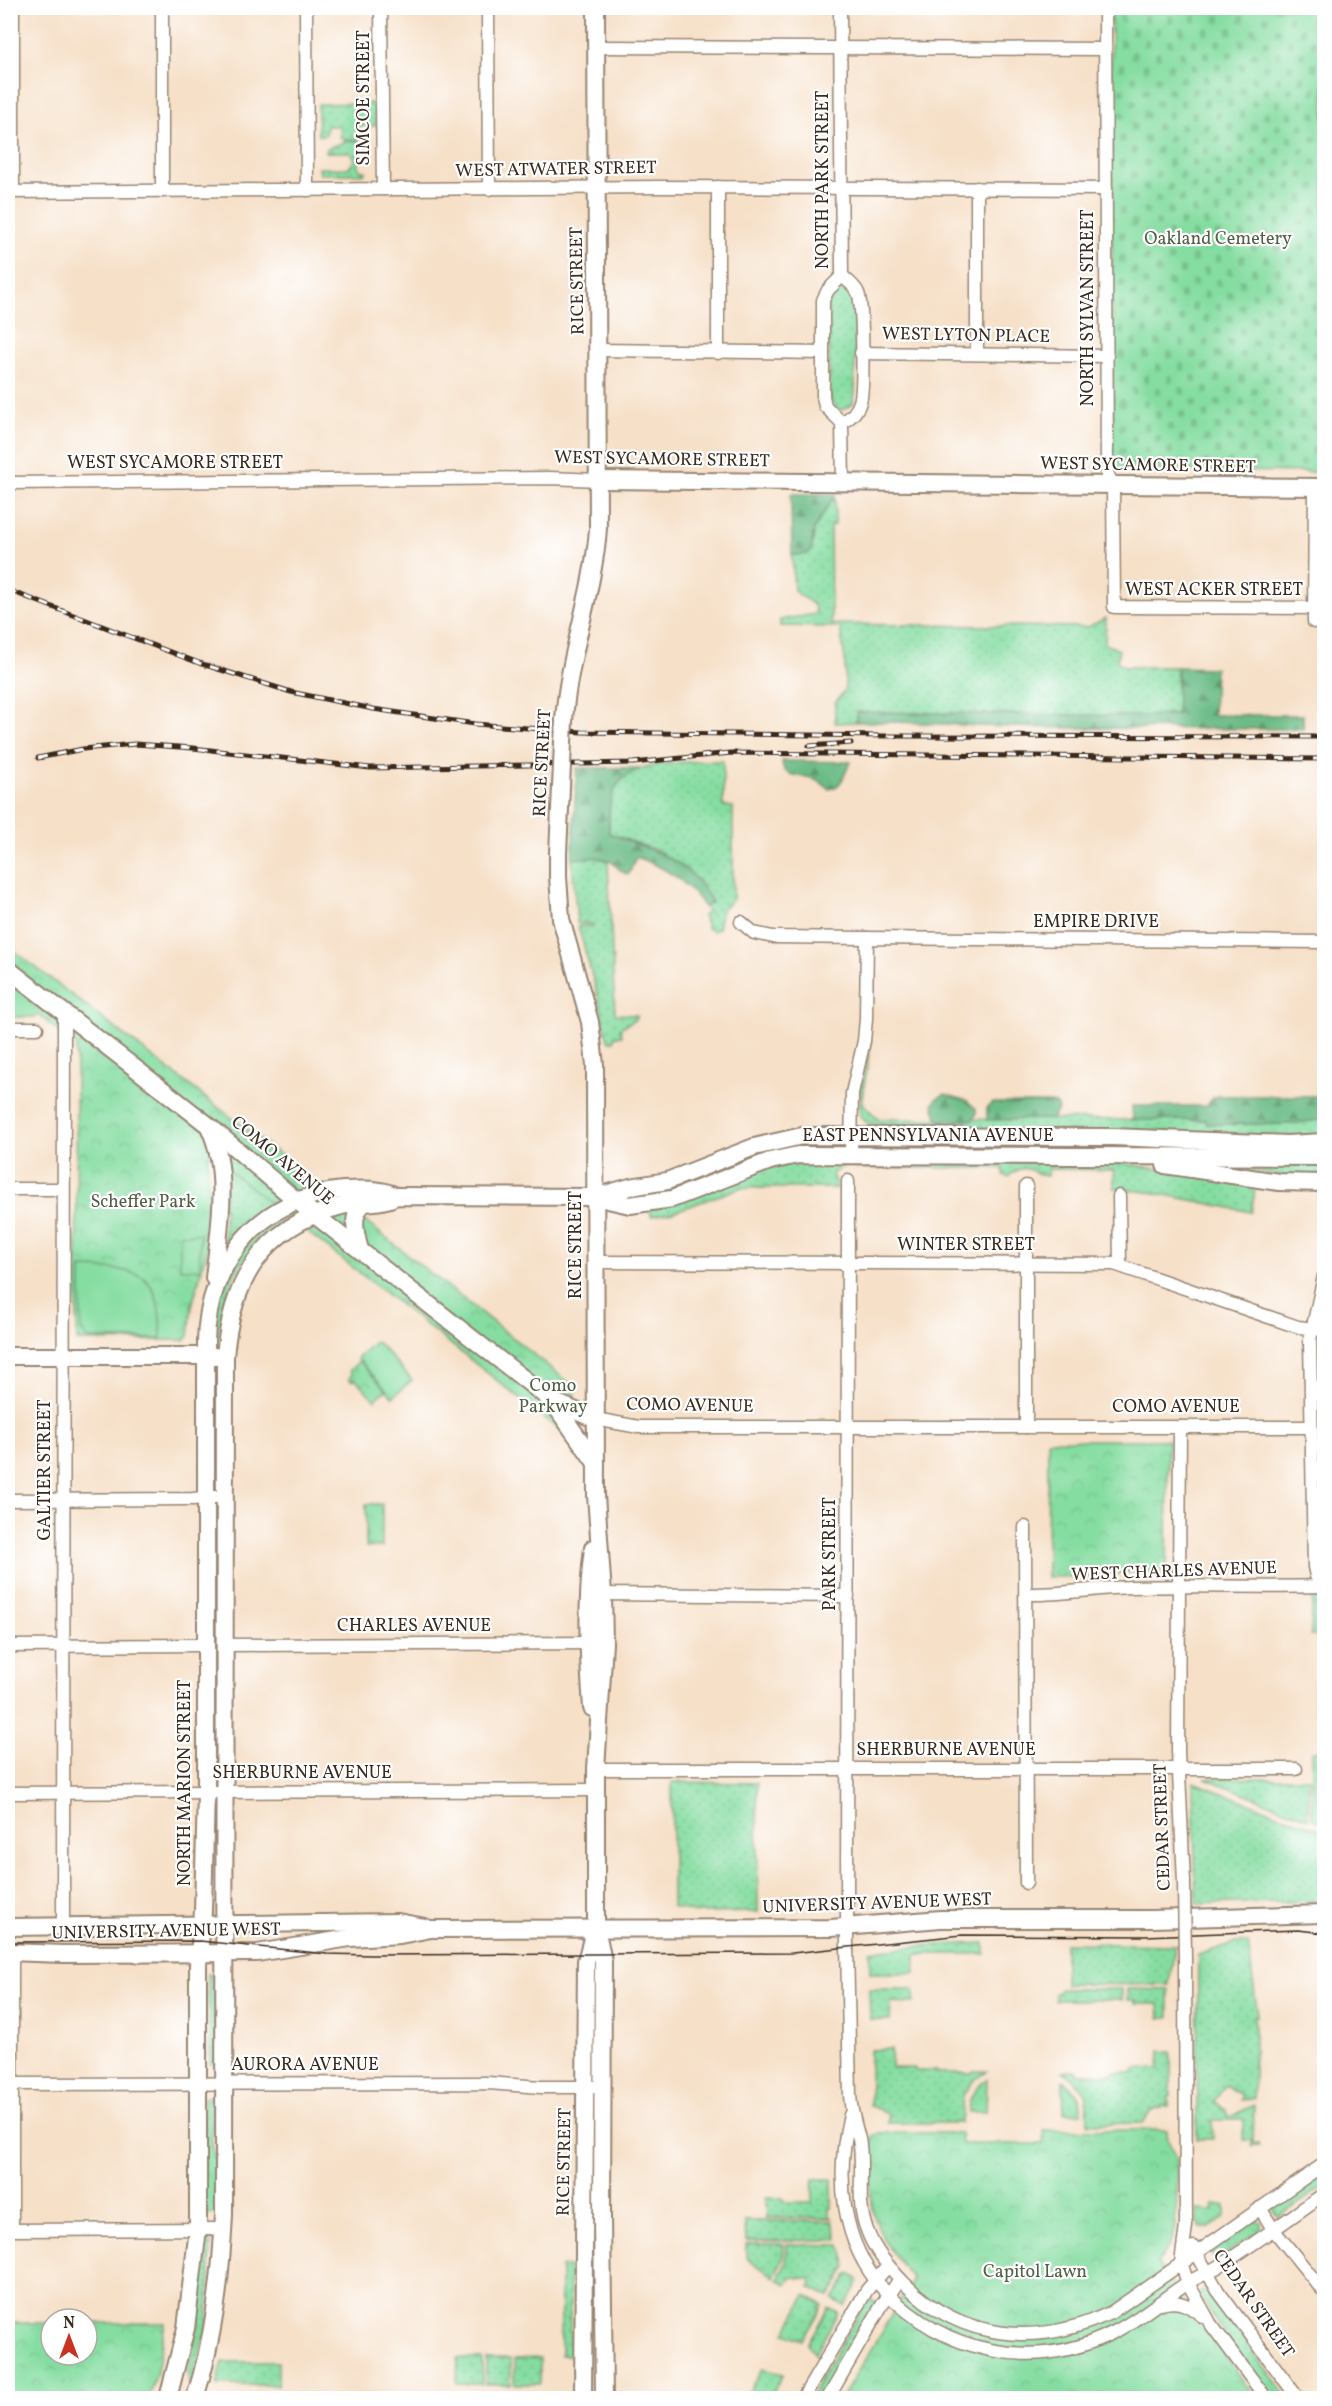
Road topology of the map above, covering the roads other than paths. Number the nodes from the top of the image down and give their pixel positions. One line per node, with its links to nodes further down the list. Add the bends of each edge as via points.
1 (14, 8): 9 (street)
2 (162, 8): 22 (street)
3 (306, 8): 20 (street)
4 (381, 8): 17 (street, SIMCOE STREET)
5 (488, 8): 18 (street)
6 (596, 8): 10 (main road, RICE STREET)
7 (840, 8): 11 (street, NORTH PARK STREET)
8 (1105, 8): 12 (street, NORTH SYLVAN STREET)
9 (10, 46): 21 (street)
10 (596, 47): 11 (street); 15 (main road, RICE STREET)
11 (840, 48): 12 (street); 14 (street, NORTH PARK STREET)
12 (1105, 49): 19 (street, NORTH SYLVAN STREET)
13 (718, 187): 14 (street, WEST ATWATER STREET); 15 (street, WEST ATWATER STREET); 25 (street)
14 (842, 187): 16 (street, WEST ATWATER STREET); 23 (street, NORTH PARK STREET)
15 (597, 188): 18 (street, WEST ATWATER STREET); 24 (main road, RICE STREET)
16 (977, 188): 19 (street, WEST ATWATER STREET); 28 (street)
17 (383, 189): 18 (street, WEST ATWATER STREET); 20 (street, WEST ATWATER STREET)
18 (489, 189)
19 (1106, 189): 29 (street, NORTH SYLVAN STREET)
20 (307, 190): 22 (street, WEST ATWATER STREET)
21 (10, 191): 22 (street, WEST ATWATER STREET)
22 (162, 191)
23 (842, 276): 26 (street, NORTH PARK STREET, via 823,300); 27 (street, via 858,291 861,300)
24 (598, 351): 25 (street); 31 (main road, RICE STREET)
25 (718, 353): 26 (street)
26 (823, 353): 30 (street, NORTH PARK STREET, via 825,406)
27 (861, 353): 28 (street, WEST LYTON PLACE); 30 (street, via 861,399 854,414)
28 (978, 354): 29 (street, WEST LYTON PLACE)
29 (1107, 356): 34 (street, NORTH SYLVAN STREET, via 1107,473)
30 (842, 423): 32 (street)
31 (599, 480): 32 (main road, WEST SYCAMORE STREET); 33 (street, WEST SYCAMORE STREET); 59 (main road, RICE STREET, bridge, via 596,554 569,673 558,853 561,919 593,1038)
32 (843, 482): 34 (main road, WEST SYCAMORE STREET)
33 (8, 483)
34 (1113, 485): 35 (main road, WEST SYCAMORE STREET); 36 (street, NORTH SYLVAN STREET)
35 (1320, 487): 37 (street)
36 (1114, 608): 37 (street, WEST ACKER STREET)
37 (1319, 608): 38 (street)
38 (1314, 622)
39 (741, 922): 40 (street, EMPIRE DRIVE, via 754,933 773,937)
40 (867, 938): 41 (street, EMPIRE DRIVE); 47 (street, via 866,1019 852,1093)
41 (1324, 942)
42 (8, 969): 43 (main road, COMO AVENUE)
43 (64, 1013): 46 (main road, COMO AVENUE); 56 (street, GALTIER STREET)
44 (8, 1028): 45 (street)
45 (37, 1028)
46 (208, 1125): 60 (main road, COMO AVENUE); 69 (main road, via 216,1142 220,1168 220,1234)
47 (851, 1136): 48 (main road, EAST PENNSYLVANIA AVENUE); 49 (street); 59 (main road, EAST PENNSYLVANIA AVENUE, via 802,1136 772,1141 673,1180)
48 (1324, 1142)
49 (851, 1154): 50 (main road, EAST PENNSYLVANIA AVENUE); 59 (main road, EAST PENNSYLVANIA AVENUE, via 798,1155 770,1161 685,1195 655,1202 630,1205)
50 (1108, 1156): 51 (main road, EAST PENNSYLVANIA AVENUE); 53 (main road, via 1279,1182)
51 (1324, 1157)
52 (848, 1181): 65 (street, PARK STREET)
53 (1324, 1183)
54 (1026, 1186): 66 (street)
55 (8, 1189): 56 (street)
56 (63, 1189): 73 (street, GALTIER STREET)
57 (397, 1196): 59 (main road); 60 (main road, NORTH MARION STREET, via 384,1190 347,1190); 61 (main road, via 385,1202)
58 (1119, 1196): 67 (street)
59 (596, 1197): 64 (main road, RICE STREET)
60 (297, 1201): 62 (main road, COMO AVENUE); 69 (main road, NORTH MARION STREET, via 244,1238 226,1262)
61 (366, 1202): 62 (main road); 63 (main road, via 355,1217)
62 (315, 1215): 63 (main road, COMO AVENUE); 75 (main road, via 279,1236 250,1268 231,1310)
63 (360, 1250): 76 (main road, COMO AVENUE)
64 (596, 1262): 65 (street, WINTER STREET); 77 (main road, RICE STREET)
65 (848, 1263): 66 (street, WINTER STREET); 78 (street, PARK STREET)
66 (1026, 1264): 67 (street, WINTER STREET); 79 (street)
67 (1120, 1265): 70 (street, WINTER STREET, via 1298,1328)
68 (1324, 1276): 70 (street)
69 (212, 1295): 74 (main road, NORTH MARION STREET)
70 (1311, 1329): 71 (street, WINTER STREET); 81 (street)
71 (1324, 1330)
72 (8, 1356): 73 (main road)
73 (64, 1356): 74 (main road); 87 (street, GALTIER STREET)
74 (206, 1356): 75 (main road); 85 (main road, NORTH MARION STREET)
75 (225, 1357): 84 (main road)
76 (552, 1401): 77 (main road, COMO AVENUE); 82 (main road)
77 (595, 1419): 78 (street, COMO AVENUE, via 639,1426); 82 (main road, RICE STREET)
78 (848, 1426): 79 (street, COMO AVENUE); 93 (street, PARK STREET)
79 (1026, 1426): 80 (street, COMO AVENUE)
80 (1180, 1427): 81 (street, COMO AVENUE); 90 (street, CEDAR STREET)
81 (1311, 1427): 83 (street)
82 (596, 1463): 91 (main road, RICE STREET)
83 (1319, 1489): 89 (street, via 1314,1567)
84 (225, 1496): 85 (street); 96 (main road)
85 (206, 1498): 87 (street); 95 (main road, NORTH MARION STREET)
86 (8, 1500): 87 (street)
87 (63, 1500): 98 (street, GALTIER STREET)
88 (1025, 1527): 92 (street)
89 (1324, 1585): 90 (street, WEST CHARLES AVENUE)
90 (1178, 1586): 92 (street, WEST CHARLES AVENUE); 101 (street, CEDAR STREET)
91 (596, 1594): 93 (street); 94 (main road, RICE STREET)
92 (1026, 1594): 100 (street)
93 (848, 1596): 99 (street, PARK STREET)
94 (596, 1643): 96 (street, CHARLES AVENUE); 102 (main road, RICE STREET)
95 (205, 1645): 98 (street); 105 (main road, NORTH MARION STREET)
96 (225, 1645): 106 (main road)
97 (8, 1646): 98 (street)
98 (64, 1646): 108 (street, GALTIER STREET)
99 (848, 1767): 100 (street, SHERBURNE AVENUE); 102 (street, SHERBURNE AVENUE); 116 (street, PARK STREET)
100 (1025, 1768): 101 (street, SHERBURNE AVENUE); 109 (street)
101 (1179, 1768): 103 (street, SHERBURNE AVENUE); 129 (street, CEDAR STREET, bridge, via 1184,1882)
102 (596, 1769): 104 (main road, RICE STREET)
103 (1296, 1769)
104 (596, 1790): 106 (street, SHERBURNE AVENUE); 115 (main road, RICE STREET)
105 (206, 1792): 106 (street, SHERBURNE AVENUE); 108 (street, SHERBURNE AVENUE); 111 (main road, NORTH MARION STREET)
106 (225, 1792): 112 (main road)
107 (8, 1793): 108 (street, SHERBURNE AVENUE)
108 (64, 1793): 114 (street, GALTIER STREET)
109 (1026, 1882)
110 (1324, 1914): 116 (main road, UNIVERSITY AVENUE WEST, via 941,1919)
111 (202, 1923): 112 (main road, UNIVERSITY AVENUE WEST); 114 (main road, UNIVERSITY AVENUE WEST); 119 (main road, NORTH MARION STREET)
112 (225, 1923): 117 (main road, UNIVERSITY AVENUE WEST, via 398,1922); 120 (main road)
113 (8, 1927): 114 (main road, UNIVERSITY AVENUE WEST)
114 (63, 1927)
115 (596, 1927): 116 (main road, UNIVERSITY AVENUE WEST); 117 (main road, UNIVERSITY AVENUE WEST); 124 (main road, RICE STREET, via 603,1961)
116 (847, 1928): 125 (street, PARK STREET)
117 (432, 1929): 120 (main road, UNIVERSITY AVENUE WEST, via 272,1952)
118 (10, 1952): 119 (main road, UNIVERSITY AVENUE WEST); 123 (street)
119 (199, 1954): 120 (main road, UNIVERSITY AVENUE WEST); 121 (main road, NORTH MARION STREET)
120 (223, 1954): 122 (main road)
121 (199, 2083): 122 (street, AURORA AVENUE); 123 (street, AURORA AVENUE); 130 (main road, NORTH MARION STREET)
122 (225, 2083): 124 (street, AURORA AVENUE); 131 (main road)
123 (10, 2084): 133 (street)
124 (594, 2087): 148 (main road, RICE STREET, via 583,2249); 149 (main road, RICE STREET)
125 (851, 2114): 136 (street, via 859,2140 865,2227); 138 (street, via 844,2141 845,2213 859,2256)
126 (1324, 2164): 128 (street)
127 (1324, 2194): 132 (street)
128 (1260, 2208): 132 (street); 134 (street)
129 (1186, 2226): 134 (street, CEDAR STREET); 135 (street, CEDAR STREET)
130 (198, 2229): 131 (street); 133 (street); 145 (main road, NORTH MARION STREET)
131 (223, 2229): 146 (main road, via 212,2335)
132 (1273, 2229): 137 (street); 141 (street)
133 (10, 2230)
134 (1195, 2252): 135 (street); 137 (street, CEDAR STREET)
135 (1181, 2263): 139 (street, via 1127,2303 1095,2320 1035,2334 996,2332 961,2322 924,2301); 140 (street, CEDAR STREET)
136 (888, 2266): 138 (street); 139 (street)
137 (1207, 2273): 140 (street); 153 (street, CEDAR STREET)
138 (875, 2279): 142 (street); 150 (street)
139 (900, 2279): 142 (street)
140 (1188, 2283): 143 (street); 144 (street, CEDAR STREET)
141 (1324, 2292)
142 (890, 2295): 143 (street, via 908,2313 941,2334 979,2348 1025,2354 1056,2352 1097,2340); 151 (street)
143 (1154, 2306): 144 (street, via 1170,2301 1183,2303)
144 (1210, 2324): 152 (street, CEDAR STREET)
145 (185, 2334): 146 (main road, via 184,2380); 147 (main road, NORTH MARION STREET)
146 (195, 2396)
147 (168, 2398)
148 (583, 2398)
149 (604, 2398)
150 (803, 2398)
151 (828, 2398)
152 (1266, 2398)
153 (1298, 2398)

